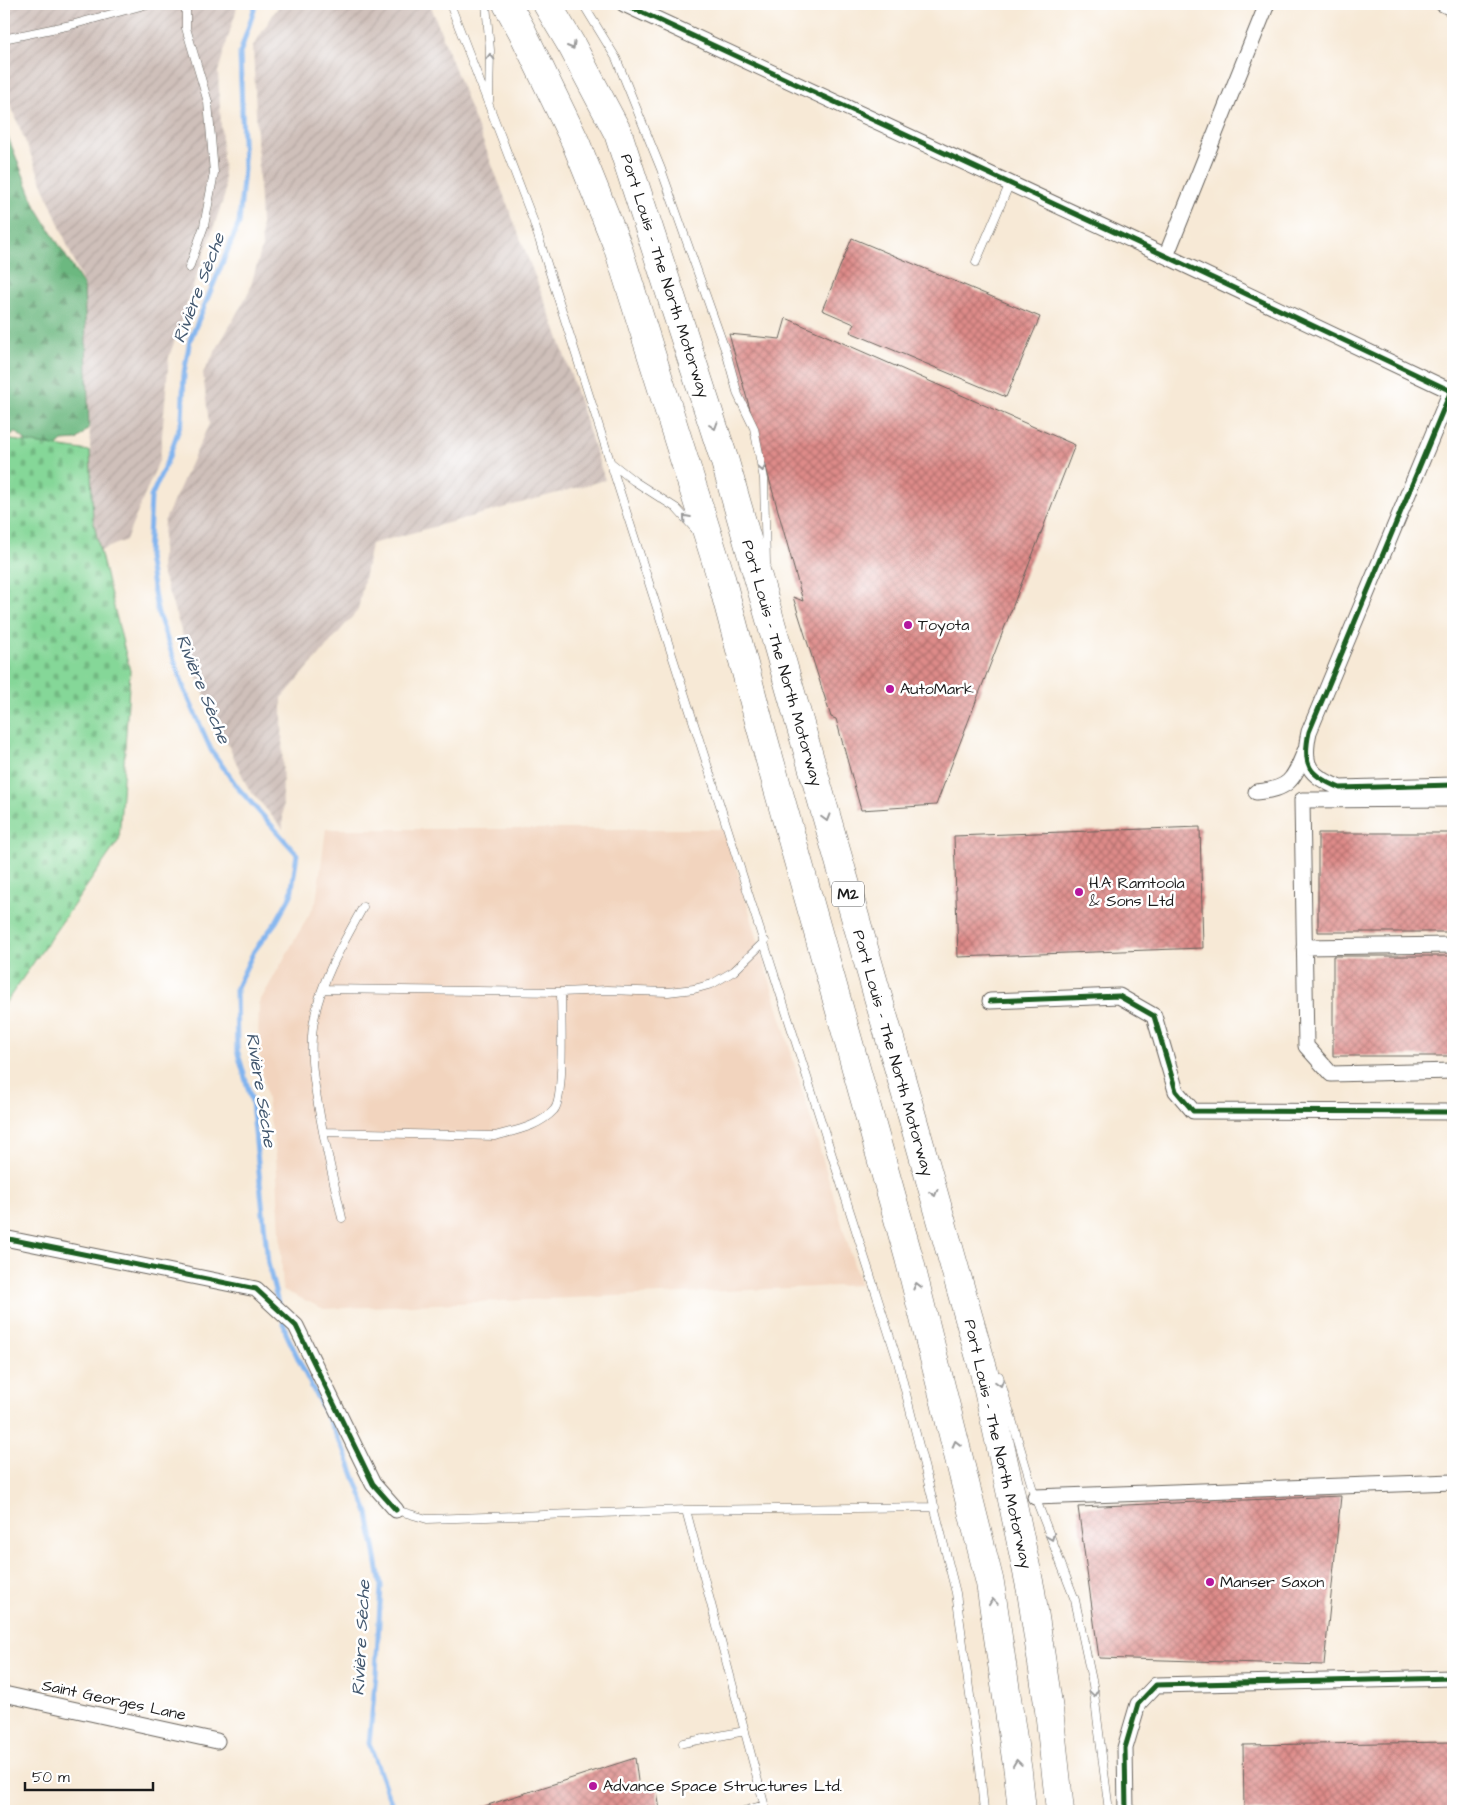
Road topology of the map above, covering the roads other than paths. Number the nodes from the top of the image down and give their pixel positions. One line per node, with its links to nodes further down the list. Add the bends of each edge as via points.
1 (148, 4): 12 (lane)
2 (186, 4): 17 (lane, via 186,28 208,102 214,173 204,226)
3 (450, 4): 13 (lane)
4 (486, 4): 13 (lane, one-way to 4, via 490,50)
5 (506, 4): 21 (highway, M2, via 575,141 616,245)
6 (547, 4): 23 (highway, Port Louis – The North Motorway / M2, one-way to 23, via 618,133 725,462)
7 (583, 4): 20 (lane, one-way to 20, via 616,58 661,169 738,395 754,428 764,479)
8 (624, 4): 14 (street)
9 (1267, 4): 15 (street)
10 (1443, 4): 11 (street)
11 (1453, 9)
12 (8, 38)
13 (489, 106): 19 (lane, via 533,220)
14 (1010, 183): 15 (street); 16 (lane)
15 (1166, 256): 18 (street)
16 (976, 262)
17 (189, 268)
18 (1452, 389): 24 (street, via 1309,732)
19 (610, 462): 21 (lane, one-way to 19, via 698,531 676,508); 29 (lane)
20 (767, 571)
21 (720, 574): 56 (highway, M2, one-way to 21, via 990,1583 909,1258)
22 (767, 580): 23 (lane)
23 (769, 615): 40 (highway, Port Louis – The North Motorway / M2, one-way to 40)
24 (1305, 750): 25 (street, via 1307,764 1315,774 1340,788); 26 (street, via 1288,783 1274,790)
25 (1453, 786)
26 (1256, 792)
27 (1453, 799): 31 (street, via 1302,800)
28 (363, 907): 32 (lane)
29 (765, 941): 33 (lane, via 734,971 712,984 694,989); 45 (lane, via 898,1362)
30 (1453, 945): 31 (street)
31 (1304, 947): 35 (street, via 1306,1046 1331,1074)
32 (322, 989): 33 (lane); 37 (lane, via 311,1040 312,1071)
33 (561, 992): 37 (lane, via 561,1089 556,1108 539,1123 496,1136)
34 (990, 1002): 36 (street, via 1119,996 1154,1016 1176,1091 1193,1111)
35 (1453, 1071)
36 (1453, 1112)
37 (323, 1132): 38 (lane)
38 (342, 1218)
39 (4, 1238): 46 (street, via 256,1289 296,1326 373,1484)
40 (947, 1239): 41 (lane); 57 (highway, Port Louis – The North Motorway / M2, via 984,1372 1031,1591 1050,1710)
41 (973, 1300)
42 (997, 1370): 44 (lane, one-way to 44)
43 (1453, 1482): 44 (street)
44 (1035, 1497): 58 (lane, one-way to 58, via 1075,1600 1093,1685)
45 (935, 1507): 47 (lane); 55 (lane, via 956,1593)
46 (396, 1510): 47 (lane, via 427,1519)
47 (686, 1510): 50 (lane)
48 (1453, 1678): 59 (street, via 1156,1685 1138,1704 1125,1748)
49 (4, 1694): 51 (street, Saint Georges Lane)
50 (745, 1731): 52 (lane); 53 (lane)
51 (217, 1741)
52 (683, 1743)
53 (765, 1808): 54 (lane)
54 (744, 1811)
55 (984, 1811)
56 (1022, 1811)
57 (1060, 1811)
58 (1109, 1811)
59 (1126, 1811)

